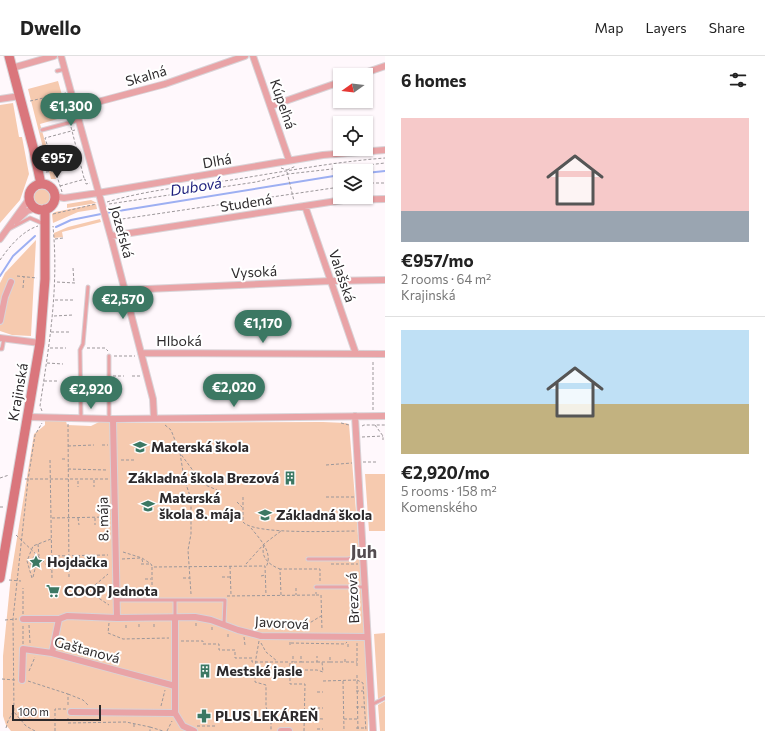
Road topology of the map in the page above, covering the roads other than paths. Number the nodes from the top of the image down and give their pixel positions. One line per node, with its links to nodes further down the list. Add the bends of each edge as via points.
1 (9, 56): 7 (main road)
2 (54, 56): 7 (street)
3 (61, 56): 8 (street, Jozefská)
4 (245, 56): 15 (street, Skalná, via 165,84)
5 (253, 56): 14 (street, Kúpeľná)
6 (385, 66): 9 (street)
7 (12, 68): 12 (main road)
8 (64, 69): 10 (lane); 15 (street, Jozefská)
9 (373, 70)
10 (57, 71)
11 (333, 84): 14 (street)
12 (20, 96): 13 (street); 20 (main road)
13 (0, 100)
14 (271, 106): 19 (street, Kúpeľná)
15 (75, 108): 16 (street, Jozefská)
16 (79, 120): 17 (lane); 21 (street, Jozefská)
17 (42, 130)
18 (385, 150): 19 (street, Dlhá)
19 (289, 160): 21 (street, Dlhá)
20 (41, 184): 22 (main road); 23 (main road, via 33,188)
21 (98, 193): 22 (street, Dlhá, via 64,198); 29 (street, Jozefská, via 108,221)
22 (58, 194): 26 (main road, via 52,204)
23 (29, 199): 26 (main road); 28 (street)
24 (385, 199): 25 (street, Studená, via 343,200)
25 (305, 206): 29 (street, Studená); 32 (street, Valašská)
26 (40, 209): 27 (main road, Krajinská); 28 (street, via 27,211)
27 (45, 225): 28 (lane, via 30,218); 38 (main road, Krajinská, via 45,279)
28 (6, 230): 30 (street)
29 (110, 236): 35 (street, Jozefská)
30 (0, 239)
31 (385, 280): 32 (street, Vysoká)
32 (331, 281): 35 (street, Vysoká); 40 (street, Valašská)
33 (11, 282): 36 (street)
34 (88, 287): 47 (lane, via 81,348)
35 (124, 290): 42 (street, Jozefská)
36 (0, 321)
37 (2, 338): 38 (street); 39 (lane)
38 (40, 343): 46 (main road, Krajinská)
39 (0, 349)
40 (356, 354): 41 (street, Hlboká); 42 (street, Hlboká)
41 (385, 354)
42 (140, 355): 48 (street, Jozefská, via 152,399)
43 (109, 356): 49 (lane)
44 (355, 416): 45 (street); 48 (street); 51 (street, Brezová)
45 (385, 416)
46 (28, 417): 47 (street); 50 (main road, Krajinská)
47 (81, 418): 49 (street)
48 (154, 418): 49 (street)
49 (111, 419): 56 (street, 8. mája)
50 (2, 556): 53 (main road, Krajinská)
51 (360, 556): 52 (lane, via 348,559); 55 (street, Brezová)
52 (308, 559)
53 (2, 575)
54 (318, 587): 55 (lane)
55 (364, 587): 63 (street, Brezová)
56 (116, 600): 57 (lane); 60 (street, 8. mája)
57 (175, 600): 58 (lane); 62 (lane, via 224,600)
58 (175, 618): 60 (street, Javorová); 62 (street, Javorová, via 195,617); 66 (street)
59 (59, 619): 60 (street, Javorová, via 67,616); 61 (street, Javorová); 64 (street)
60 (116, 621)
61 (23, 622)
62 (224, 624): 63 (street, Javorová, via 249,634 288,639)
63 (367, 637): 68 (street, Brezová)
64 (52, 653): 65 (street, Gaštanová, via 23,649); 66 (street, Gaštanová)
65 (26, 680)
66 (175, 686): 70 (street)
67 (385, 698): 68 (lane)
68 (371, 705): 74 (street, Brezová)
69 (69, 711): 70 (street)
70 (175, 712): 71 (street, via 183,726)
71 (194, 728)
72 (281, 731): 73 (street)
73 (289, 731)
74 (372, 731)

